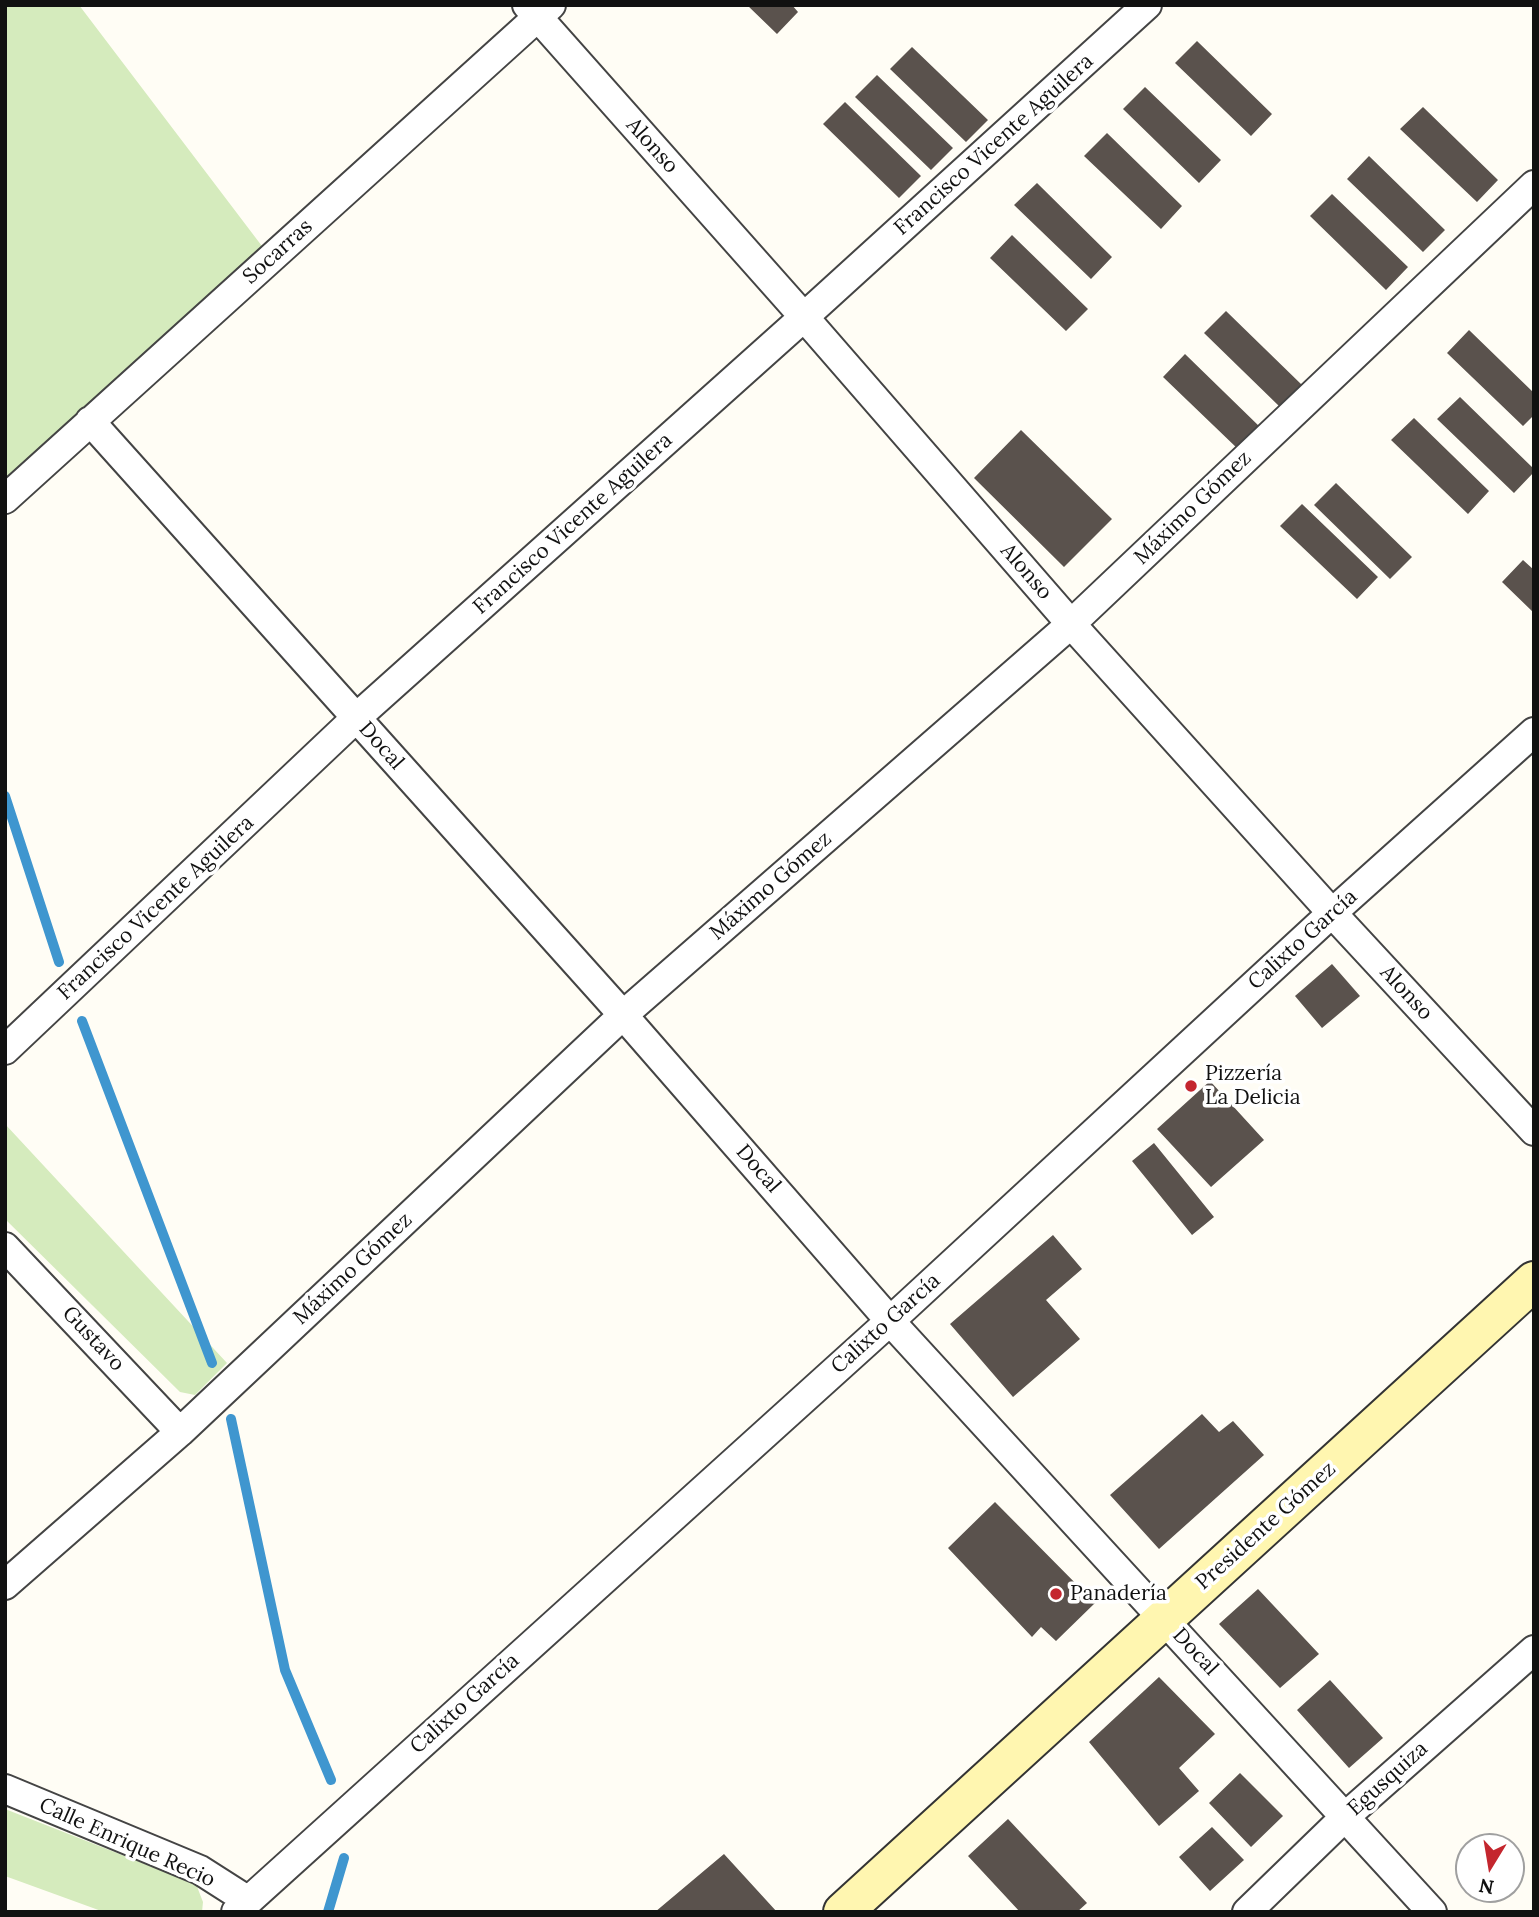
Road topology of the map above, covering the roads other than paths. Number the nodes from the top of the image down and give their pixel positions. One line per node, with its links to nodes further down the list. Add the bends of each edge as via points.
1 (1147, 5): 4 (street, Francisco Vicente Aguilera)
2 (539, 9): 4 (street, Alonso); 5 (street, Socarras)
3 (1534, 185): 7 (street, Máximo Gómez)
4 (804, 317): 7 (street, Alonso); 8 (street, Francisco Vicente Aguilera)
5 (90, 421): 6 (street, Socarras); 8 (street, Docal)
6 (5, 499)
7 (1071, 624): 10 (street, Alonso); 11 (street, Máximo Gómez)
8 (356, 718): 11 (street, Docal); 12 (street, Francisco Vicente Aguilera)
9 (1534, 733): 10 (street, Calixto García)
10 (1332, 913): 13 (street, Alonso); 16 (street, Calixto García)
11 (623, 1016): 16 (street, Docal); 17 (street, Máximo Gómez)
12 (5, 1050)
13 (1534, 1131)
14 (5, 1247): 17 (street, Gustavo)
15 (1534, 1281): 19 (main road, Presidente Gómez)
16 (890, 1321): 19 (street, Docal); 23 (street, Calixto García)
17 (180, 1432): 18 (street, Máximo Gómez)
18 (5, 1585)
19 (1164, 1619): 22 (street, Docal); 24 (main road, Presidente Gómez)
20 (1534, 1650): 22 (street, Egusquiza)
21 (5, 1789): 23 (street, Calle Enrique Recio, via 200,1870)
22 (1346, 1816): 25 (street, Egusquiza); 26 (street, Docal)
23 (241, 1906)
24 (843, 1912)
25 (1247, 1912)
26 (1432, 1912)

